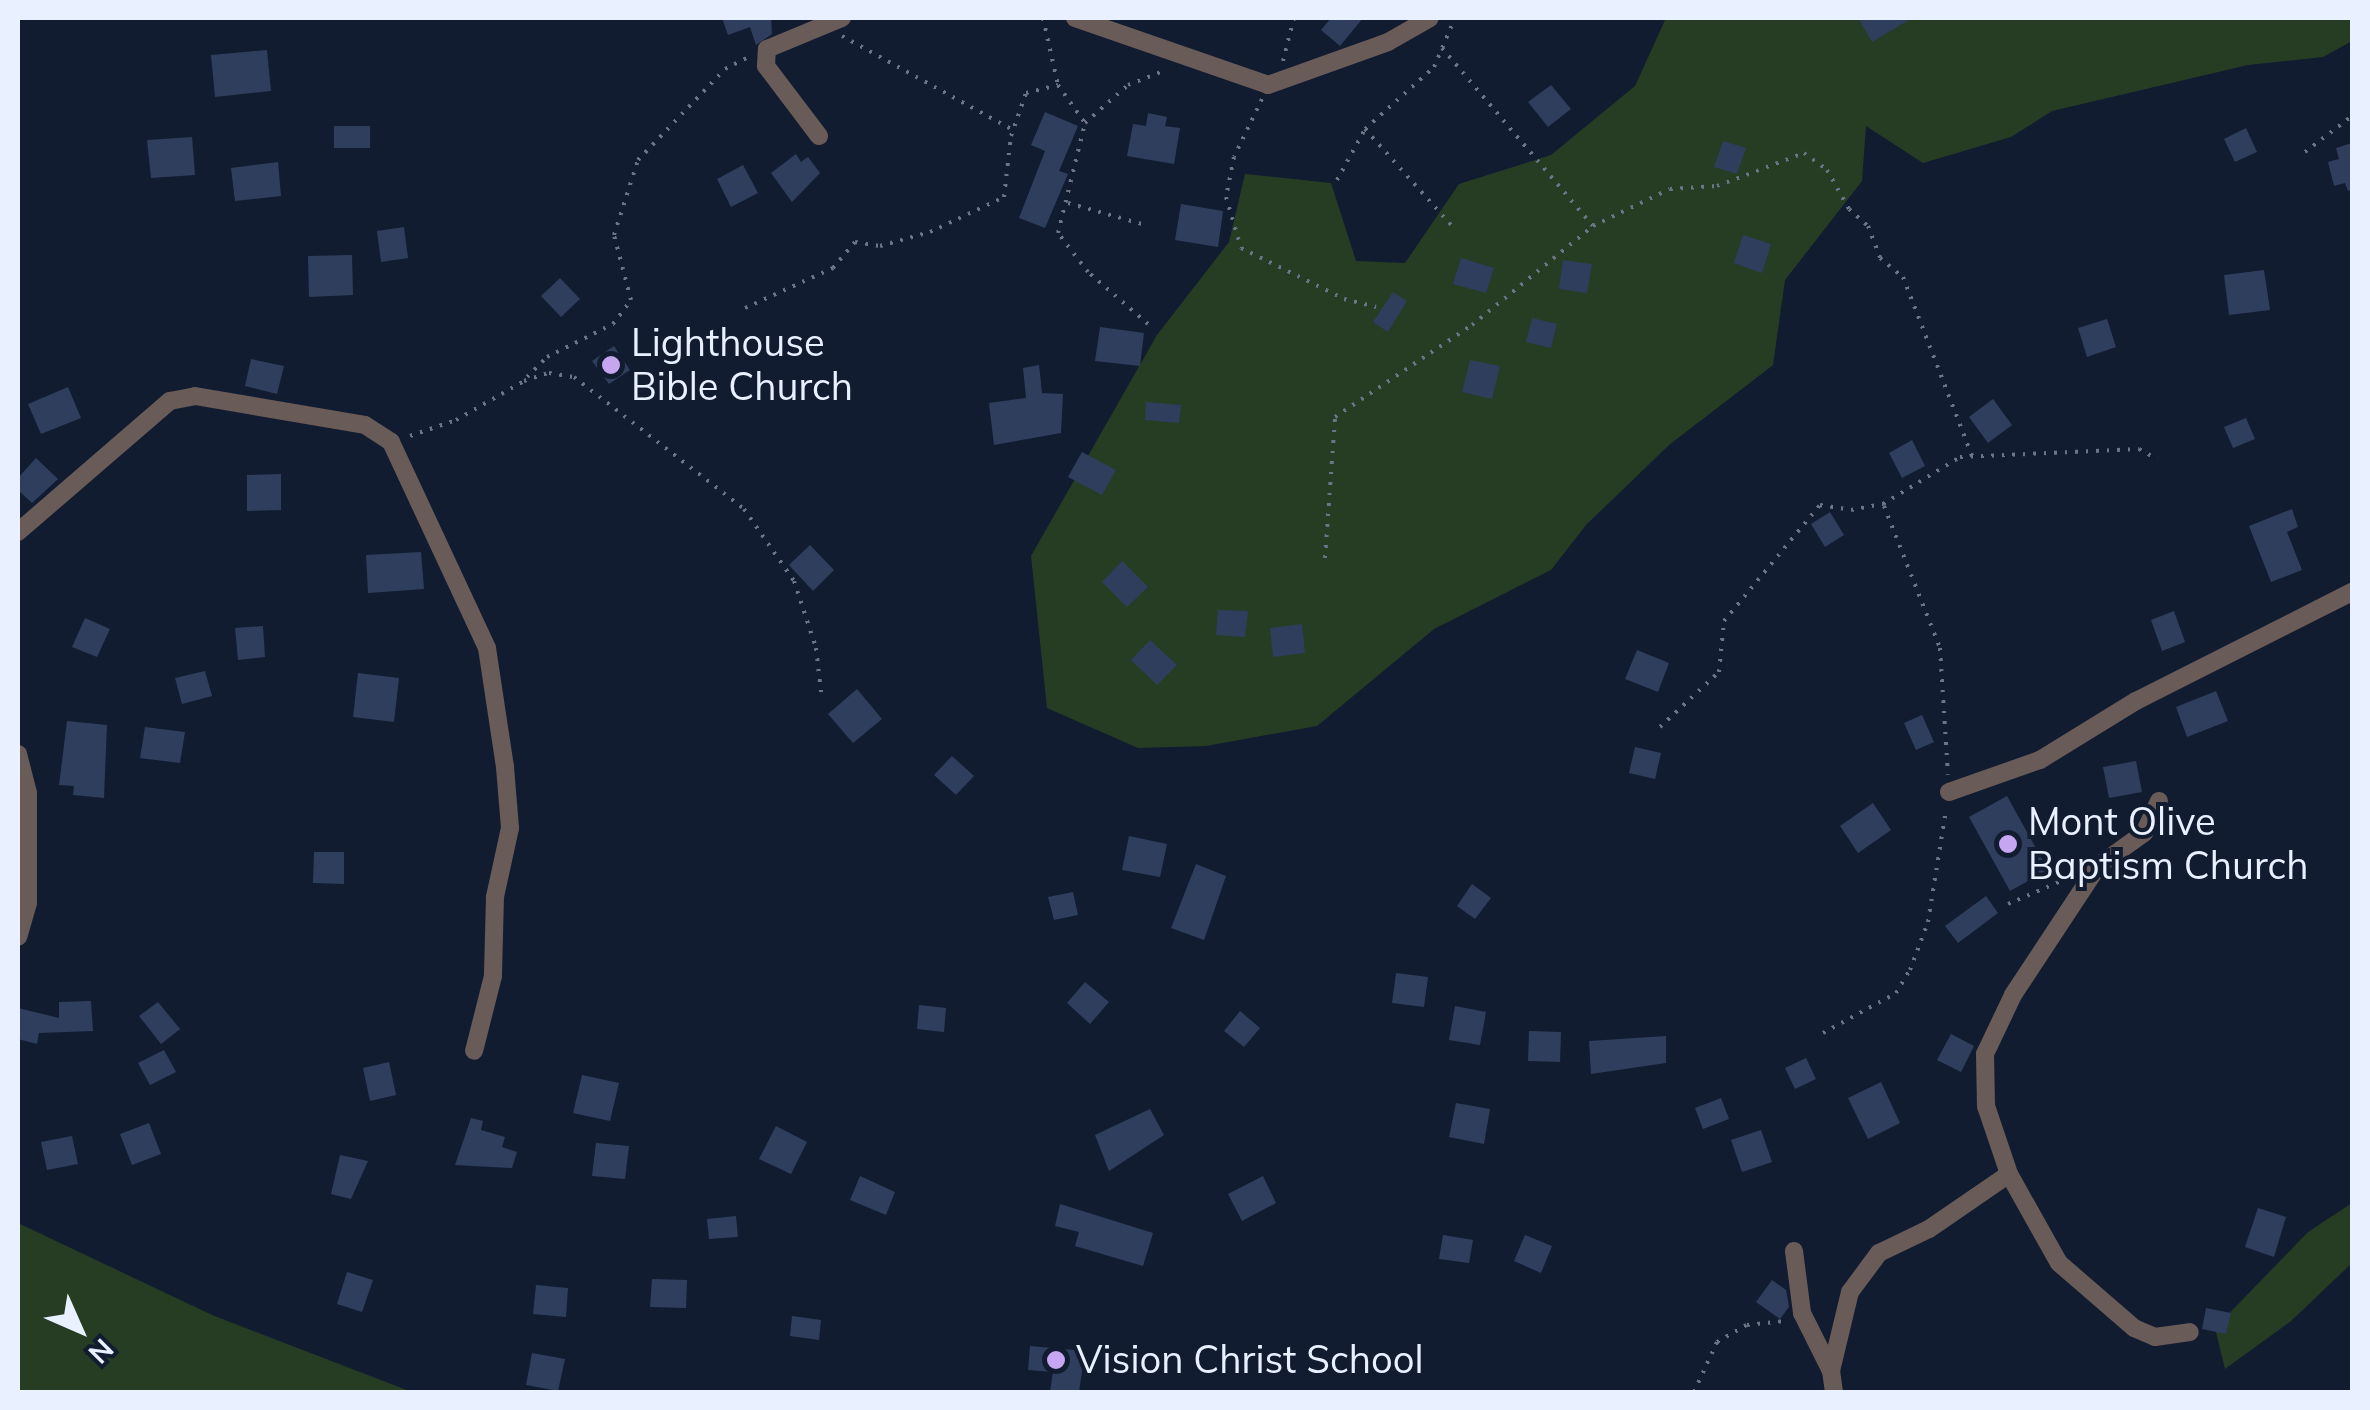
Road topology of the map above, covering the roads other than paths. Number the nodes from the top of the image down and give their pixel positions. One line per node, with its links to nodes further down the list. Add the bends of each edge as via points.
1 (842, 18): 4 (street, via 767,49 766,66)
2 (1074, 18): 3 (street, via 1268,85 1388,42)
3 (1430, 18)
4 (818, 136)
5 (18, 532): 11 (street, via 170,401 195,396 365,426 391,442 488,648 505,767 510,828 495,898 493,976)
6 (2352, 592): 8 (street, via 2136,701 2040,760)
7 (18, 754): 10 (street, via 28,793 28,902)
8 (1949, 792)
9 (2159, 801): 12 (street, via 2144,833 2098,866 2013,996 1985,1054 1986,1106)
10 (18, 938)
11 (474, 1051)
12 (2009, 1174): 14 (street, via 2059,1262 2093,1296 2155,1337); 15 (street, via 1929,1230 1879,1253 1850,1292)
13 (1794, 1251): 15 (street, via 1802,1313)
14 (2190, 1332)
15 (1831, 1371): 16 (street)
16 (1834, 1392)

